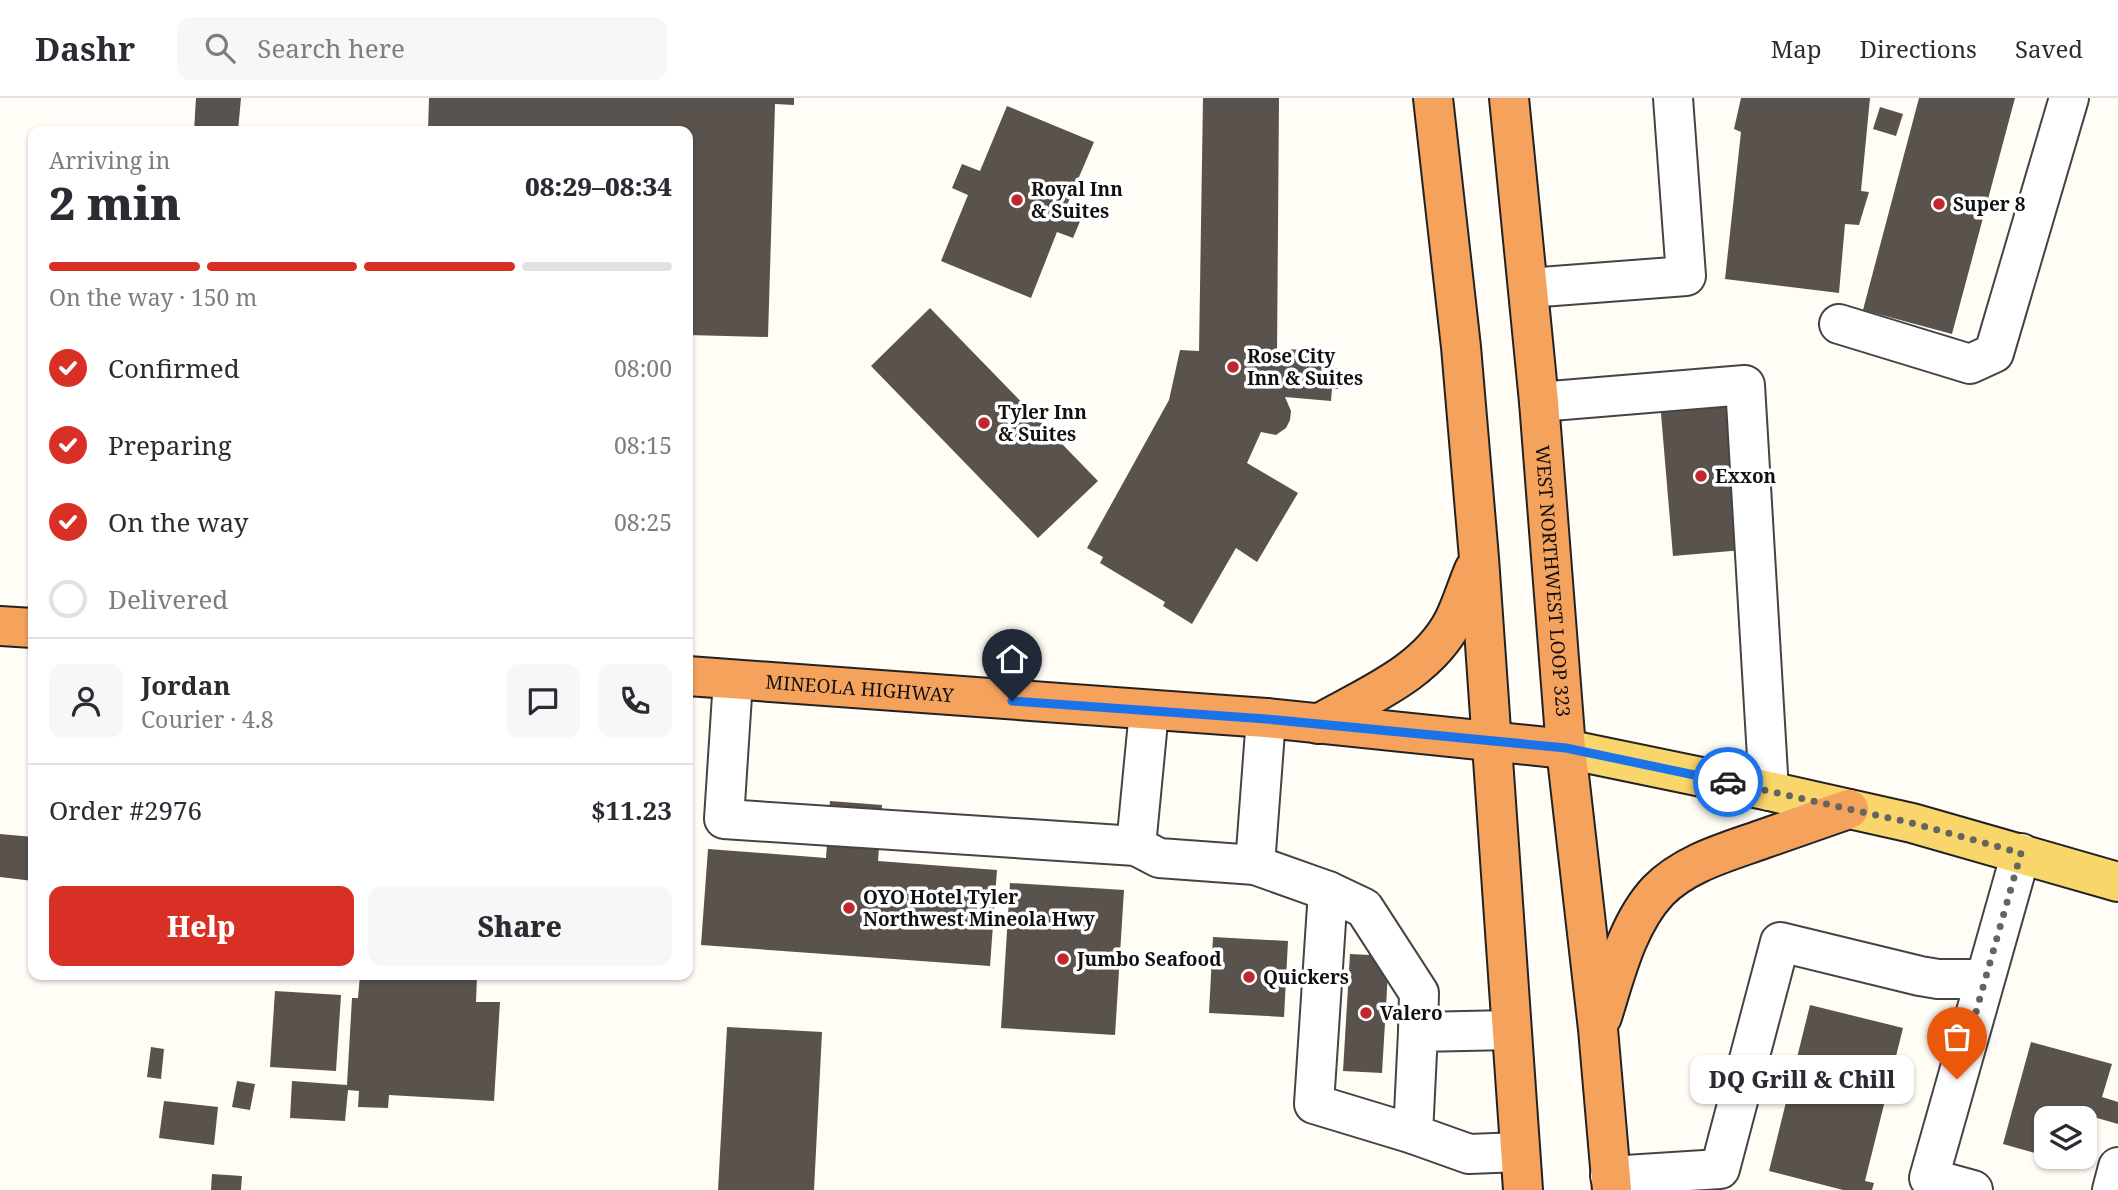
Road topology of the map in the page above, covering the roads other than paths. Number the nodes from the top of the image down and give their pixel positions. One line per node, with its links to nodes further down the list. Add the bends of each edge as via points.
1 (1433, 98): 8 (highway)
2 (1509, 98): 5 (highway, WEST NORTHWEST LOOP 323)
3 (1673, 98): 5 (lane, via 1686,276)
4 (2069, 98): 6 (lane, via 1994,353 1970,364)
5 (1528, 288): 7 (highway, WEST NORTHWEST LOOP 323)
6 (1839, 324)
7 (1539, 402): 17 (highway, WEST NORTHWEST LOOP 323); 18 (lane, via 1745,385)
8 (1479, 558): 15 (highway, via 1454,621 1420,664); 16 (highway)
9 (0, 626): 10 (highway)
10 (28, 628)
11 (693, 676): 12 (highway, MINEOLA HIGHWAY)
12 (733, 680): 13 (highway, MINEOLA HIGHWAY); 20 (lane, via 724,819)
13 (1149, 711): 14 (highway, MINEOLA HIGHWAY); 20 (lane)
14 (1266, 719): 15 (highway, MINEOLA HIGHWAY); 22 (lane)
15 (1318, 724): 16 (highway, MINEOLA HIGHWAY)
16 (1490, 740): 17 (highway, MINEOLA HIGHWAY); 26 (highway)
17 (1566, 748): 18 (main road); 27 (highway, WEST NORTHWEST LOOP 323)
18 (1769, 791): 19 (main road)
19 (1849, 809): 21 (main road); 27 (highway, via 1715,856 1658,890 1631,932)
20 (1136, 846): 22 (lane, via 1159,858)
21 (2021, 853): 23 (main road); 25 (lane)
22 (1255, 865): 24 (lane)
23 (2118, 882)
24 (1328, 891): 28 (lane, via 1364,908 1419,993); 29 (lane, via 1314,1104)
25 (1984, 979): 32 (lane, via 1920,976 1780,942 1720,1169); 34 (lane, via 1929,1178)
26 (1511, 1030): 28 (lane); 30 (highway)
27 (1598, 1030): 32 (highway, WEST NORTHWEST LOOP 323)
28 (1418, 1032): 29 (lane)
29 (1413, 1134): 30 (lane, via 1469,1154)
30 (1520, 1152): 33 (highway)
31 (2118, 1167): 35 (lane)
32 (1611, 1183)
33 (1522, 1190)
34 (1973, 1190)
35 (2112, 1190)

